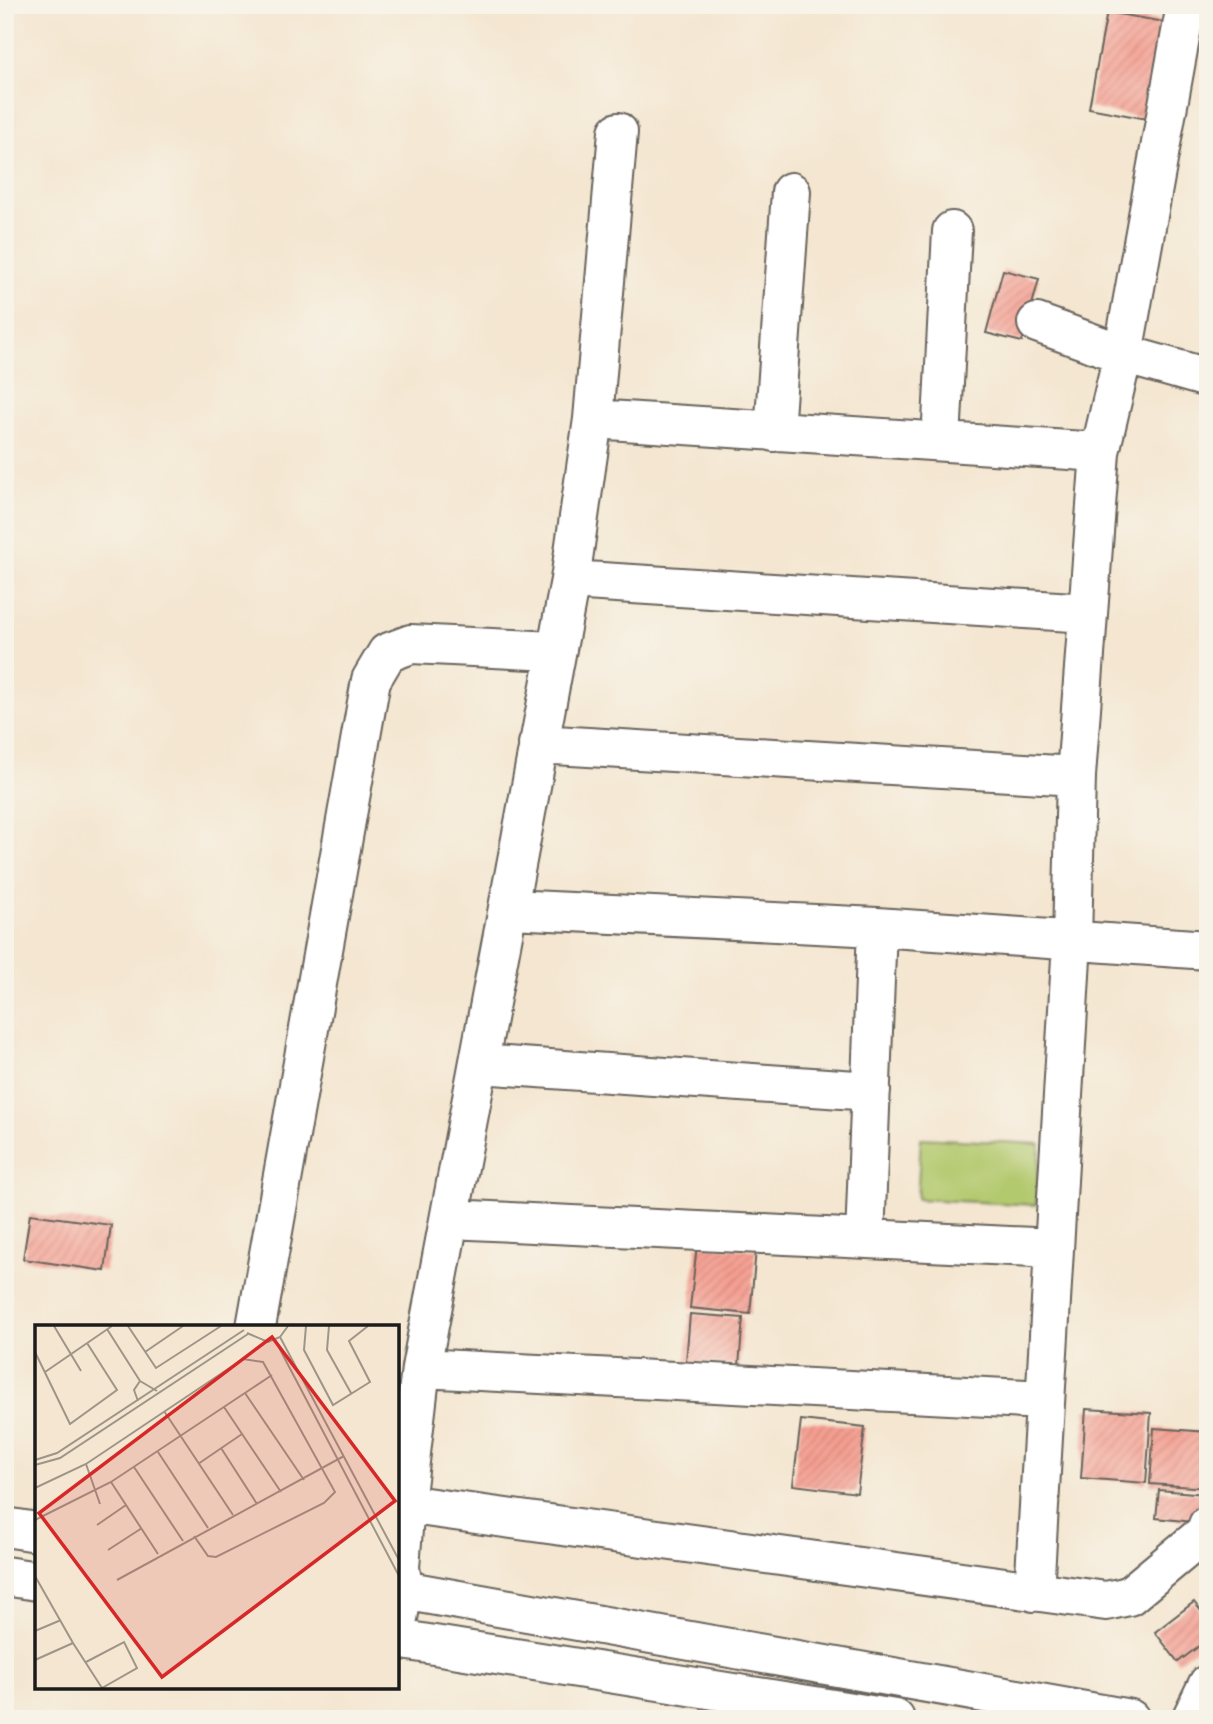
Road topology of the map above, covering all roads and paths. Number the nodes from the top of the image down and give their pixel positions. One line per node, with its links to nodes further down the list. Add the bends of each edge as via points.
1 (1186, 5): 6 (street)
2 (618, 132): 8 (street)
3 (791, 192): 9 (street)
4 (952, 231): 10 (street)
5 (1037, 323): 6 (street)
6 (1123, 354): 7 (street); 11 (street)
7 (1208, 378)
8 (593, 419): 9 (street); 12 (street)
9 (774, 432): 10 (street)
10 (941, 441): 11 (street)
11 (1100, 452): 13 (street)
12 (570, 580): 13 (street); 14 (street)
13 (1088, 613): 16 (street)
14 (554, 651): 15 (street); 26 (street, via 411,644 387,653 371,680)
15 (538, 744): 16 (street); 17 (street)
16 (1076, 776): 19 (street)
17 (510, 909): 18 (street); 21 (street)
18 (877, 927): 19 (street); 22 (street)
19 (1072, 941): 20 (street); 25 (street)
20 (1208, 950)
21 (480, 1064): 22 (street); 23 (street)
22 (871, 1090): 24 (street)
23 (450, 1219): 24 (street); 27 (street)
24 (865, 1239): 25 (street)
25 (1054, 1248): 28 (street)
26 (256, 1325)
27 (421, 1368): 28 (street); 29 (street)
28 (1045, 1400): 35 (street)
29 (401, 1503): 35 (street); 36 (street)
30 (1208, 1525): 35 (street, via 1206,1532 1129,1596 1106,1601)
31 (5, 1527): 32 (street)
32 (35, 1532)
33 (5, 1576): 34 (street)
34 (35, 1581)
35 (1034, 1592)
36 (399, 1601): 40 (street)
37 (399, 1639): 39 (street)
38 (1208, 1684): 41 (street)
39 (895, 1719)
40 (1130, 1719)
41 (1191, 1719)

